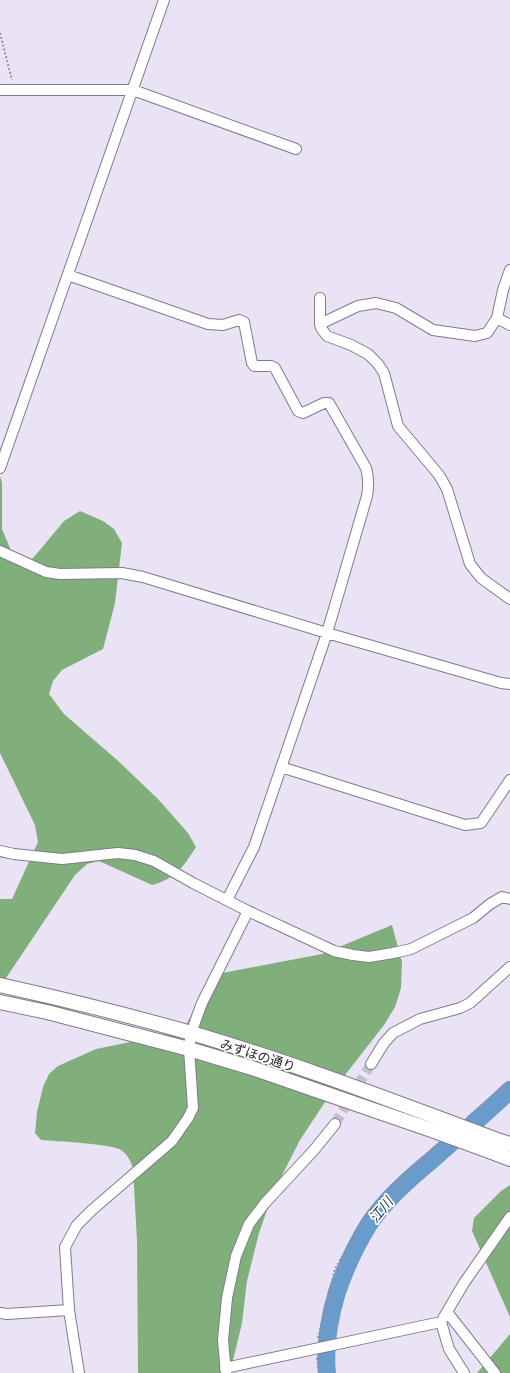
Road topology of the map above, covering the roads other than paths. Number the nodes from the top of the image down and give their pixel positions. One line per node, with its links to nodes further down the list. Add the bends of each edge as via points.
1 (164, 0): 3 (street)
2 (0, 90): 3 (street)
3 (133, 90): 4 (street); 6 (street)
4 (296, 148)
5 (510, 270): 8 (street)
6 (68, 275): 11 (street); 14 (street, via 208,324 224,325 239,320 244,322 252,363 254,366 275,368 298,411 303,413 329,403 366,468 369,484)
7 (320, 298): 9 (street)
8 (497, 318): 9 (street, via 487,333 471,336 433,330 396,308 376,303 358,306); 10 (street)
9 (320, 324): 13 (street, via 327,336 351,344 368,354 378,364 384,373 398,426 447,489 470,564 481,578)
10 (510, 325)
11 (0, 468)
12 (0, 551): 14 (street, via 46,572 122,573 143,576)
13 (510, 599)
14 (327, 633): 15 (street); 16 (street)
15 (510, 684)
16 (281, 767): 17 (street, via 465,825 481,823); 20 (street, via 254,847)
17 (510, 780)
18 (0, 851): 20 (street, via 62,859 118,853 135,855 154,861)
19 (510, 899): 21 (street, via 502,897 473,918 411,949 370,957 334,951)
20 (227, 900): 21 (street)
21 (248, 911): 25 (street, via 202,1003)
22 (510, 967): 27 (street, via 470,1003 420,1019 393,1033)
23 (0, 985): 25 (street, みずほの通り)
24 (0, 1002): 26 (street, みずほの通り)
25 (191, 1033): 26 (street); 29 (street, みずほの通り, via 278,1061)
26 (189, 1049): 29 (street, みずほの通り); 32 (street, via 193,1108 188,1118 172,1142 77,1225 65,1247)
27 (371, 1064)
28 (335, 1124): 36 (street, via 249,1224 236,1256 227,1298 223,1340)
29 (441, 1131): 30 (street, みずほの通り, bridge)
30 (504, 1150)
31 (510, 1217): 33 (street)
32 (69, 1310): 34 (street); 37 (street)
33 (446, 1312): 35 (street); 39 (street)
34 (0, 1313)
35 (441, 1322): 36 (street, via 315,1348); 38 (street, via 449,1349)
36 (226, 1370)
37 (79, 1373)
38 (464, 1373)
39 (495, 1373)

